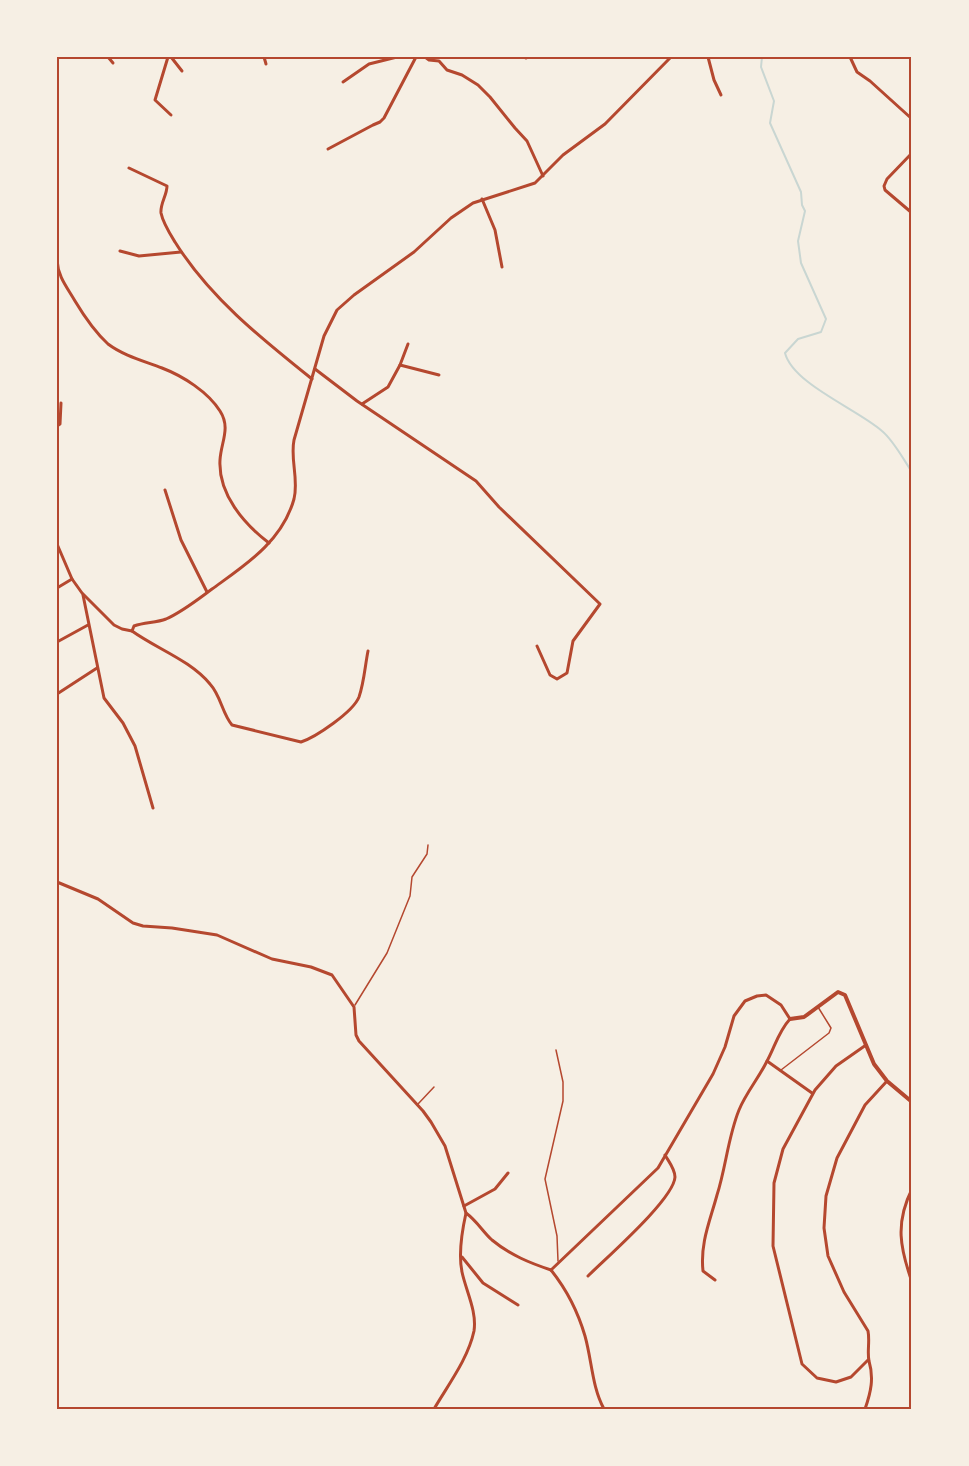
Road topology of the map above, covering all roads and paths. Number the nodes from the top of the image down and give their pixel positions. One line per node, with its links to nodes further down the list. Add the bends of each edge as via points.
1 (108, 57): 10 (street)
2 (170, 57): 12 (street); 15 (street, via 155,100)
3 (264, 57): 11 (street)
4 (397, 57): 13 (street, via 369,64)
5 (416, 57): 17 (street, via 384,118)
6 (425, 57): 20 (street, via 440,61 447,70 478,85 490,97 527,141)
7 (671, 57): 20 (street, via 605,124 563,155)
8 (708, 57): 14 (street)
9 (850, 57): 16 (street, via 857,72)
10 (113, 63)
11 (266, 64)
12 (182, 71)
13 (343, 82)
14 (722, 94)
15 (171, 115)
16 (912, 119)
17 (327, 149)
18 (912, 153): 22 (street, via 884,186)
19 (129, 168): 24 (street, via 167,186 161,214)
20 (543, 176): 21 (street, via 526,187)
21 (482, 199): 26 (street, via 495,230); 29 (street, via 451,218 414,252 337,310 324,336)
22 (912, 213)
23 (120, 251): 24 (street, via 139,256)
24 (181, 252): 31 (street, via 228,308)
25 (57, 260): 36 (street, via 61,280 108,344 183,378 220,410 226,426 220,459 226,495 253,531)
26 (502, 267)
27 (408, 344): 28 (street)
28 (400, 365): 30 (street); 33 (street, via 388,387)
29 (315, 369): 31 (street); 33 (street)
30 (439, 375)
31 (312, 379): 36 (street, via 292,447 296,471 294,499)
32 (61, 403): 34 (street)
33 (362, 404): 45 (street, via 476,482 600,604 573,641 567,673 557,679 550,675)
34 (57, 426)
35 (165, 490): 40 (street, via 181,540)
36 (269, 543): 40 (street, via 260,554)
37 (57, 544): 38 (street)
38 (72, 579): 39 (street); 41 (street)
39 (57, 588)
40 (207, 592): 43 (street, via 180,612 134,626)
41 (82, 593): 42 (street); 43 (street, via 114,625)
42 (88, 625): 44 (street); 47 (street)
43 (132, 631): 46 (street, via 179,659 212,685 232,725 301,742 329,726 358,700)
44 (57, 642)
45 (537, 646)
46 (368, 651)
47 (97, 668): 48 (street); 49 (street, via 104,698 135,746)
48 (57, 693)
49 (153, 808)
50 (428, 845): 52 (lane, via 427,854 412,877 410,896 387,953)
51 (57, 882): 52 (street, via 99,899 133,923 217,934 272,959 325,972 339,982)
52 (354, 1007): 63 (street, via 359,1041)
53 (818, 1007): 54 (street, via 804,1017); 55 (street, via 838,992 845,995); 58 (lane, via 831,1028 829,1033)
54 (790, 1019): 57 (street, via 781,1028); 64 (street, via 782,1005 766,995 745,1001 734,1016 713,1074)
55 (866, 1045): 59 (street); 61 (street, via 836,1066)
56 (556, 1050): 70 (lane, via 563,1101 545,1179 557,1236)
57 (767, 1061): 58 (street); 73 (street, via 738,1113 705,1230 703,1271)
58 (780, 1070): 61 (street)
59 (887, 1081): 62 (street); 76 (street, via 865,1105 837,1158 826,1196 824,1228 828,1257 868,1331)
60 (434, 1087): 63 (lane)
61 (813, 1094): 76 (street, via 778,1163 773,1246 802,1364 818,1378 836,1382 851,1377)
62 (912, 1102)
63 (418, 1105): 67 (street, via 445,1146)
64 (665, 1155): 70 (street, via 658,1168); 72 (street, via 675,1177 670,1190)
65 (508, 1173): 67 (street, via 495,1189)
66 (912, 1189): 74 (street, via 900,1234)
67 (464, 1206): 68 (street)
68 (466, 1213): 69 (street); 71 (street, via 491,1239 515,1256)
69 (460, 1256): 75 (street, via 483,1283); 77 (street, via 474,1331)
70 (558, 1264): 71 (street)
71 (551, 1270): 78 (street, via 566,1289 576,1312)
72 (588, 1276)
73 (716, 1280)
74 (912, 1282)
75 (518, 1305)
76 (868, 1360): 79 (street, via 872,1381)
77 (434, 1409)
78 (604, 1409)
79 (865, 1409)

